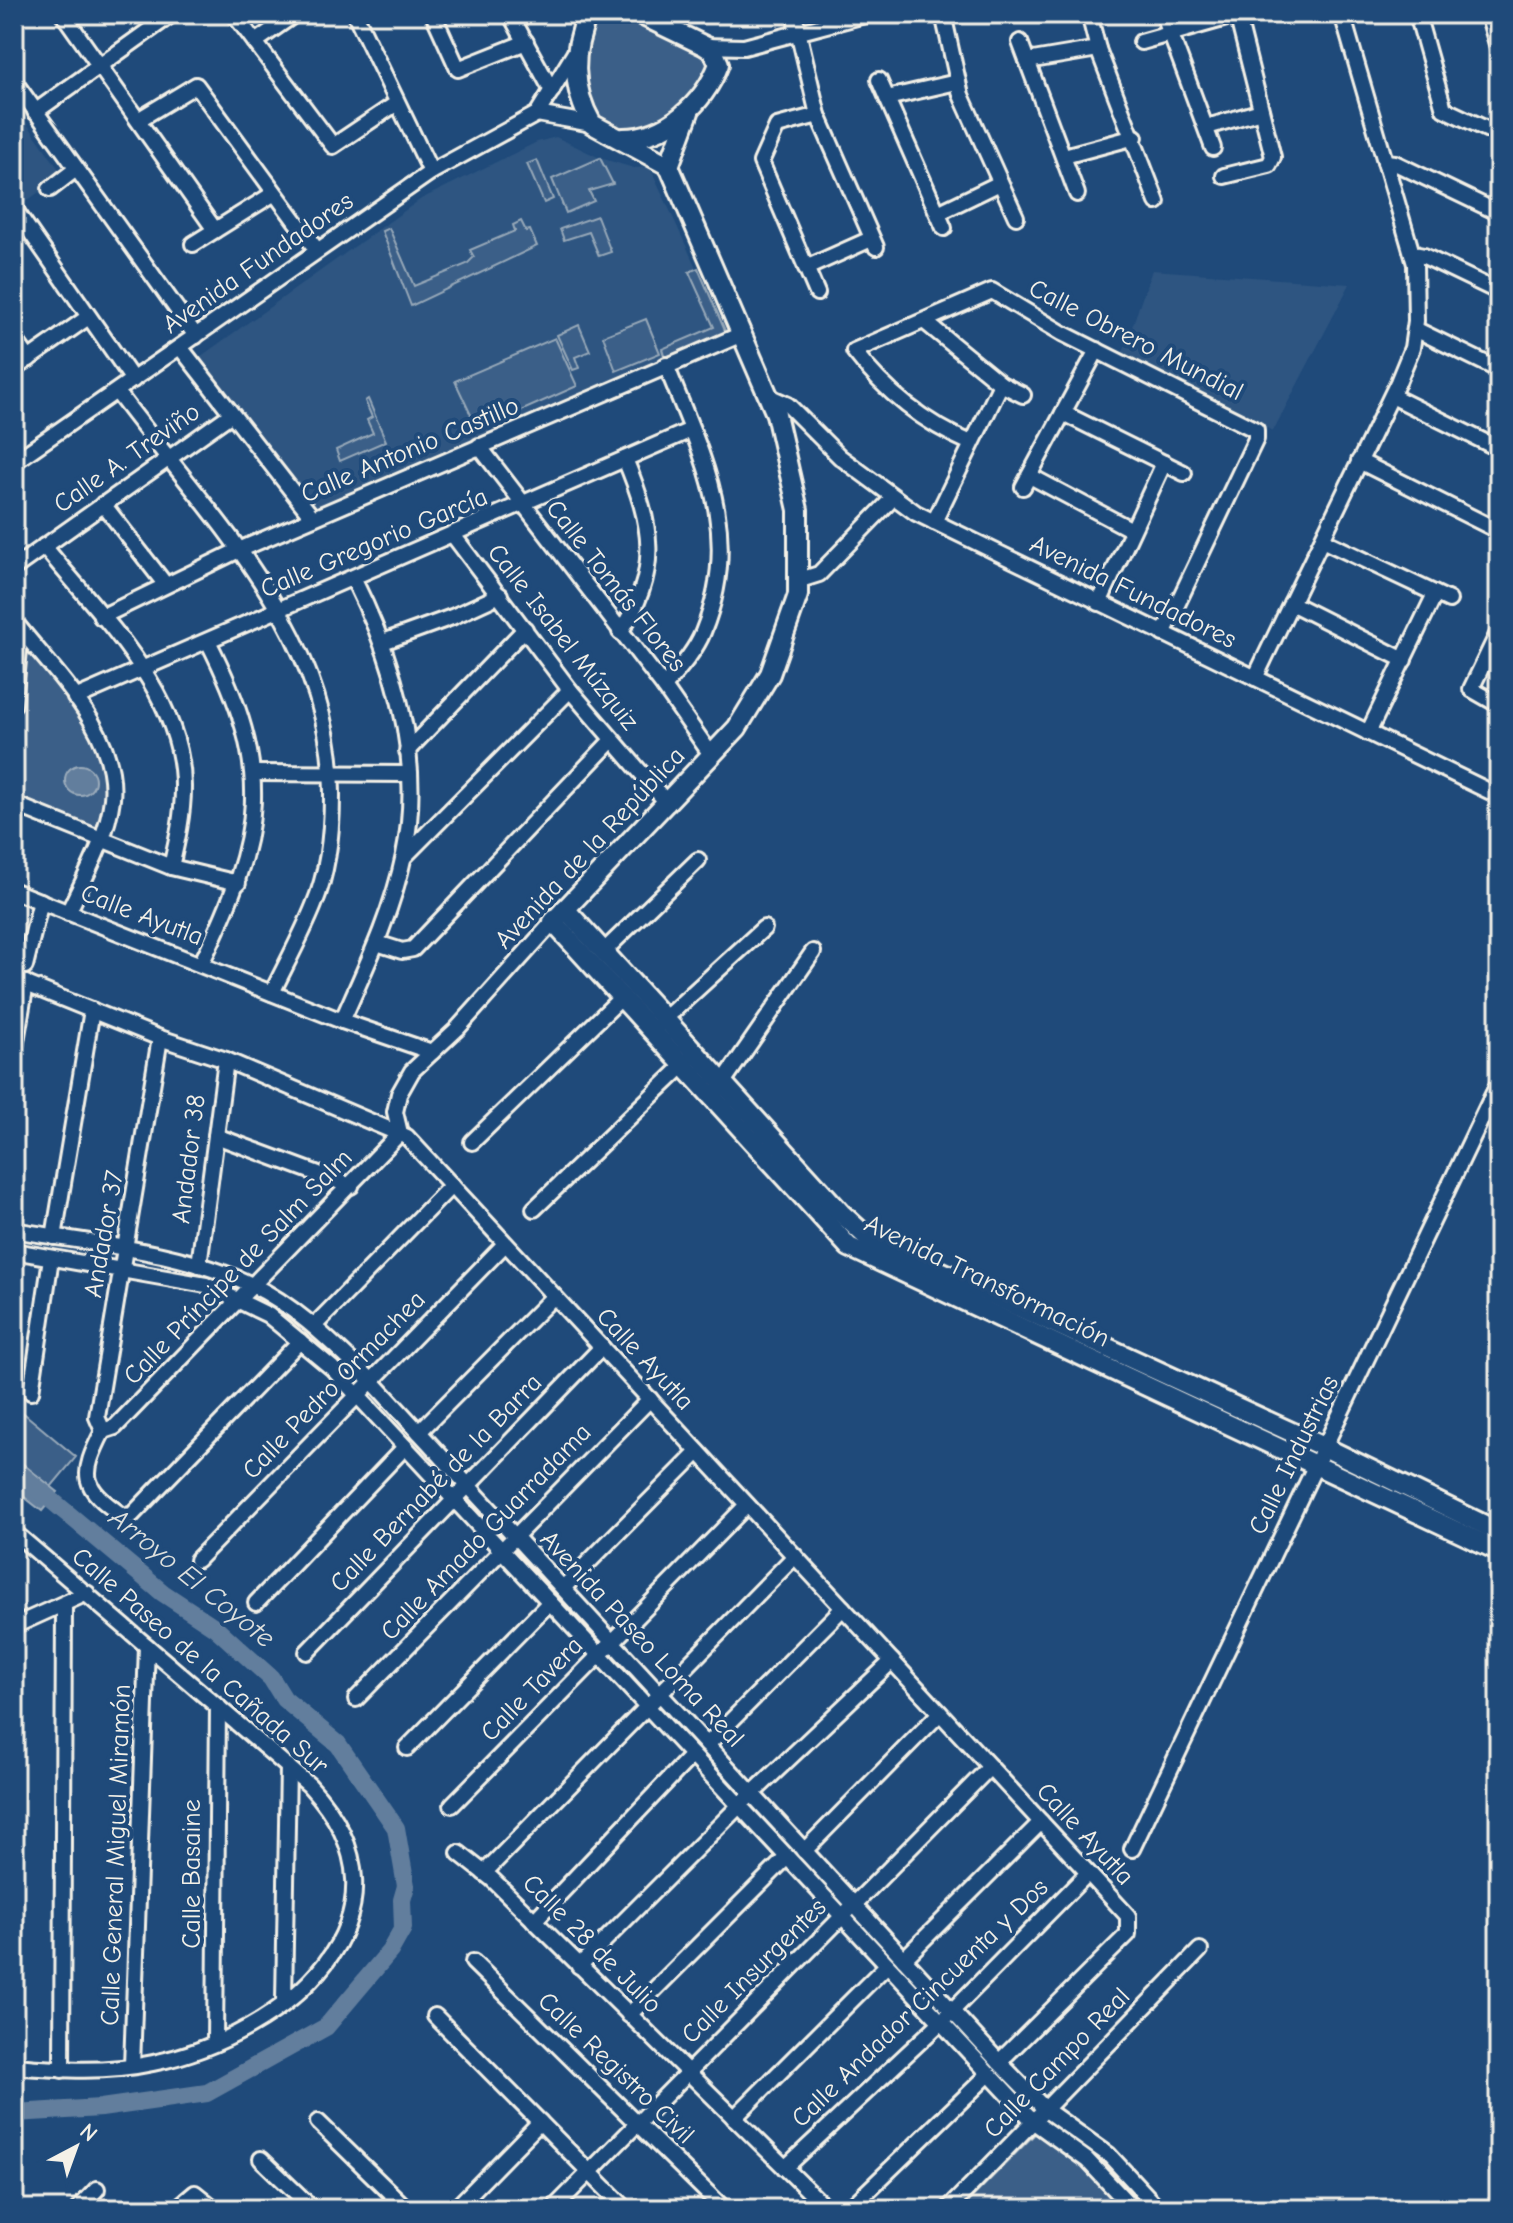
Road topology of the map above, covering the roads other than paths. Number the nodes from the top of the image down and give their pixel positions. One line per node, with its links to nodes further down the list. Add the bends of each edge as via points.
1 (63, 14): 32 (street)
2 (172, 14): 19 (street)
3 (234, 14): 22 (street)
4 (295, 14): 22 (street)
5 (355, 14): 39 (street)
6 (433, 14): 23 (street, via 458,69)
7 (510, 14): 23 (street)
8 (588, 14): 30 (main road)
9 (639, 14): 26 (main road)
10 (794, 14): 20 (street)
11 (868, 14): 20 (street)
12 (943, 14): 36 (street)
13 (1089, 14): 28 (street)
14 (1237, 14): 21 (street); 40 (street)
15 (1342, 14): 53 (street)
16 (1417, 14): 48 (street, via 1444,109)
17 (1488, 14): 29 (street)
18 (1164, 16): 21 (street)
19 (150, 20): 32 (street)
20 (798, 30): 27 (street); 44 (street)
21 (1171, 36): 25 (street); 47 (street)
22 (255, 42): 39 (street, via 333,146)
23 (526, 42): 37 (street)
24 (1020, 42): 31 (street)
25 (1141, 42)
26 (705, 46): 27 (street); 33 (main road, via 718,58)
27 (744, 47): 33 (street)
28 (1098, 49): 31 (street); 49 (street)
29 (1499, 51)
30 (574, 54): 37 (street); 46 (main road, via 582,105)
31 (1027, 61): 52 (street)
32 (99, 66): 41 (street); 45 (street)
33 (718, 69): 42 (main road)
34 (879, 80): 38 (street)
35 (14, 81): 41 (street)
36 (957, 82): 38 (street); 58 (street)
37 (552, 91): 43 (street)
38 (887, 98): 64 (street)
39 (397, 103): 56 (street)
40 (1261, 111): 47 (street); 57 (street, via 1271,162)
41 (35, 112): 55 (street)
42 (689, 112): 50 (main road, via 650,134); 54 (main road)
43 (537, 114): 46 (street); 56 (street, Avenida Fundadores)
44 (818, 115): 72 (street, via 777,126 761,162); 72 (street, via 874,243)
45 (138, 120): 60 (street, via 196,85); 68 (street)
46 (592, 124): 50 (main road)
47 (1207, 127): 51 (street)
48 (1499, 135)
49 (1135, 137): 52 (street); 62 (street)
50 (623, 138): 54 (main road)
51 (1213, 148)
52 (1064, 156): 61 (street)
53 (1385, 162): 65 (street); 71 (street)
54 (669, 166): 78 (main road, Avenida de la República)
55 (76, 169): 59 (street); 79 (street)
56 (431, 172): 70 (street, Avenida Fundadores)
57 (1224, 176)
58 (1000, 183): 64 (street); 66 (street)
59 (50, 189)
60 (273, 194): 68 (street); 70 (street)
61 (1077, 194)
62 (1157, 202)
63 (15, 212): 75 (street)
64 (938, 213): 67 (street)
65 (1499, 213)
66 (1016, 217)
67 (944, 228)
68 (215, 230): 69 (street)
69 (193, 244)
70 (316, 249): 79 (street, Avenida Fundadores)
71 (1413, 254): 73 (street); 77 (street)
72 (806, 268): 74 (street)
73 (1499, 292)
74 (817, 293)
75 (87, 318): 83 (street); 87 (street)
76 (924, 321): 82 (street, Calle Obrero Mundial, via 992,291); 88 (street); 96 (street, via 854,351 915,412)
77 (1415, 329): 86 (street); 91 (street)
78 (742, 334): 84 (street, Calle Antonio Castillo); 92 (main road, Avenida de la República)
79 (196, 336): 81 (street, Avenida Fundadores)
80 (14, 338): 83 (street)
81 (180, 347): 87 (street, Avenida Fundadores); 94 (street)
82 (1097, 350): 93 (street); 130 (street, Calle Obrero Mundial, via 1257,432)
83 (29, 359): 85 (street)
84 (666, 365): 95 (street); 97 (street, Calle Antonio Castillo)
85 (14, 369)
86 (1499, 370)
87 (133, 380): 89 (street, Avenida Fundadores)
88 (1001, 384): 90 (street); 96 (street)
89 (117, 392): 99 (street); 101 (street, Avenida Fundadores)
90 (1023, 395)
91 (1392, 396): 98 (street); 102 (street)
92 (770, 397): 105 (street, Avenida Fundadores, via 788,405 840,457); 118 (main road, Avenida de la República, via 795,486)
93 (1063, 413): 103 (street); 110 (street, via 1026,481)
94 (230, 415): 99 (street, Calle A. Treviño); 108 (street)
95 (691, 430): 100 (street, Calle Gregorio García); 136 (street, via 718,507 720,566 703,633)
96 (971, 443): 109 (street)
97 (479, 446): 107 (street, Calle Tomás Flores); 108 (street, Calle Antonio Castillo)
98 (1499, 449)
99 (167, 459): 106 (street, Calle A. Treviño); 115 (street)
100 (625, 459): 107 (street, Calle Gregorio García); 129 (street, via 645,514 650,554 637,606)
101 (15, 460)
102 (1359, 461): 111 (street); 113 (street)
103 (1164, 463): 104 (street); 110 (street)
104 (1184, 473)
105 (893, 498): 109 (street, Avenida Fundadores); 118 (street, via 819,574)
106 (103, 504): 114 (street, Calle A. Treviño); 119 (street)
107 (522, 504): 112 (street, Calle Gregorio García); 129 (street, Calle Tomás Flores)
108 (313, 518): 115 (street, Calle Antonio Castillo)
109 (934, 522): 121 (street, Avenida Fundadores)
110 (1132, 530): 121 (street)
111 (1499, 531)
112 (453, 535): 117 (street, Calle Gregorio García); 120 (street, Calle Isabel Múzquiz)
113 (1322, 540): 122 (street); 133 (street, via 1442,597)
114 (44, 546): 116 (street, Calle A. Treviño); 124 (street)
115 (239, 550): 119 (street, Calle Antonio Castillo); 123 (street)
116 (14, 568)
117 (353, 578): 123 (street, Calle Gregorio García); 132 (street)
118 (800, 580): 144 (main road, Avenida de la República, via 794,614 770,674 737,728)
119 (165, 584): 124 (street, Calle Antonio Castillo)
120 (500, 595): 126 (street, Calle Isabel Múzquiz); 132 (street)
121 (1099, 603): 130 (street, Avenida Fundadores)
122 (1291, 603): 133 (street); 135 (street)
123 (280, 609): 131 (street, Calle Gregorio García); 147 (street, via 314,679)
124 (101, 617): 134 (street)
125 (14, 621): 138 (street)
126 (525, 629): 137 (street, Calle Isabel Múzquiz); 143 (street)
127 (14, 630): 139 (street, via 19,649)
128 (1499, 631): 140 (street, via 1471,689)
129 (620, 632): 136 (street, Calle Tomás Flores)
130 (1163, 634): 135 (street, Avenida Fundadores)
131 (208, 641): 134 (street, Calle Gregorio García); 145 (street, via 239,705)
132 (383, 642): 143 (street)
133 (1404, 660): 141 (street)
134 (142, 669): 138 (street, Calle Gregorio García); 154 (street, via 169,719 183,785)
135 (1255, 678): 141 (street, Avenida Fundadores)
136 (664, 687): 144 (street, Calle Tomás Flores)
137 (570, 690): 142 (street, Calle Isabel Múzquiz); 152 (street)
138 (75, 698): 151 (street, via 103,747 112,780)
139 (14, 704)
140 (1499, 705)
141 (1368, 733): 148 (street, Avenida Fundadores)
142 (611, 741): 150 (street, Calle Isabel Múzquiz); 161 (street, via 413,949)
143 (407, 751): 146 (street)
144 (712, 756): 150 (main road, Avenida de la República)
145 (253, 773): 147 (street); 155 (street, via 252,820)
146 (410, 774): 147 (street); 152 (street)
147 (332, 775): 167 (street, via 330,842 323,875 315,904)
148 (1499, 796)
149 (14, 804): 151 (street)
150 (668, 804): 159 (main road, Avenida de la República)
151 (102, 839): 154 (street); 158 (street)
152 (404, 857): 161 (street)
153 (698, 860): 162 (street)
154 (171, 867): 155 (street)
155 (238, 883): 164 (street)
156 (14, 891): 157 (street, Calle Ayutla)
157 (41, 901): 158 (street, Calle Ayutla); 165 (street)
158 (68, 913): 164 (street, Calle Ayutla)
159 (559, 916): 162 (main road, Avenida Transformación); 168 (main road, Avenida Transformación); 173 (street, Avenida de la República)
160 (764, 928): 171 (street)
161 (377, 943): 170 (street)
162 (603, 952): 171 (main road, Avenida Transformación)
163 (813, 952): 178 (street)
164 (201, 964): 167 (street, Calle Ayutla)
165 (25, 966)
166 (20, 981): 169 (street, Calle Ayutla); 174 (street)
167 (272, 993): 170 (street, Calle Ayutla)
168 (623, 996): 171 (main road, Avenida Transformación); 181 (street)
169 (92, 1010): 172 (street, Calle Ayutla); 186 (street)
170 (342, 1021): 173 (street, Calle Ayutla)
171 (659, 1025): 176 (main road, Avenida Transformación)
172 (160, 1038): 175 (street, Calle Ayutla); 188 (street, Andador 37)
173 (432, 1052): 179 (street, Avenida de la República, via 399,1094 395,1112)
174 (14, 1053)
175 (226, 1060): 179 (street, Calle Ayutla); 180 (street, Andador 38)
176 (690, 1060): 178 (main road, Avenida Transformación); 184 (street)
177 (1499, 1082): 207 (street, Calle Industrias)
178 (718, 1091): 207 (main road, Avenida Transformación, via 785,1165 906,1266)
179 (400, 1133): 182 (street, Calle Ayutla); 183 (street, Calle Príncipe de Salm Salm)
180 (216, 1136): 183 (street); 191 (street, Andador 38)
181 (472, 1142)
182 (452, 1185): 187 (street, Calle Ayutla); 196 (street)
183 (351, 1186): 193 (street, Calle Príncipe de Salm Salm)
184 (534, 1209)
185 (14, 1230): 186 (street, Avenida Paseo Loma Real)
186 (54, 1237): 188 (street, Avenida Paseo Loma Real)
187 (505, 1244): 194 (street, Calle Ayutla); 199 (street, Calle Pedro Ormachea)
188 (127, 1249): 191 (street, Avenida Paseo Loma Real); 192 (street, Andador 37)
189 (14, 1251): 190 (street, Avenida Paseo Loma Real)
190 (51, 1258): 192 (street, Avenida Paseo Loma Real); 200 (street)
191 (199, 1265): 193 (street, Avenida Paseo Loma Real)
192 (122, 1269): 195 (street, Avenida Paseo Loma Real, via 206,1285); 203 (street, Andador 37, via 97,1417)
193 (252, 1285): 195 (street, Calle Príncipe de Salm Salm); 196 (street, Avenida Paseo Loma Real)
194 (554, 1296): 198 (street, Calle Ayutla); 204 (street)
195 (240, 1300): 197 (street, Avenida Paseo Loma Real); 203 (street, Calle Príncipe de Salm Salm)
196 (314, 1326): 199 (street, Avenida Paseo Loma Real)
197 (300, 1341): 201 (street, Avenida Paseo Loma Real); 203 (street, via 132,1515 123,1516 104,1502 86,1481 85,1470)
198 (602, 1347): 202 (street, Calle Ayutla); 208 (street, Calle Bernabé de la Barra)
199 (371, 1380): 201 (street, Calle Pedro Ormachea); 204 (street, Avenida Paseo Loma Real)
200 (31, 1392)
201 (357, 1395): 205 (street, Avenida Paseo Loma Real); 218 (street, Calle Pedro Ormachea)
202 (650, 1399): 206 (street, Calle Ayutla); 214 (street, Calle Amado Guarradama)
203 (105, 1432)
204 (419, 1432): 208 (street, Avenida Paseo Loma Real)
205 (405, 1447): 210 (street, Avenida Paseo Loma Real); 222 (street)
206 (698, 1452): 211 (street, Calle Ayutla); 219 (street)
207 (1320, 1455): 209 (main road, Avenida Transformación); 245 (street, Calle Industrias)
208 (466, 1483): 210 (street, Calle Bernabé de la Barra); 214 (street, Avenida Paseo Loma Real)
209 (1393, 1490): 213 (main road, Avenida Transformación); 216 (main road, Avenida Transformación)
210 (453, 1498): 215 (street, Avenida Paseo Loma Real); 228 (street, Calle Bernabé de la Barra)
211 (747, 1505): 217 (street, Calle Ayutla); 226 (street, Calle Tavera)
212 (14, 1532): 220 (street, Calle Paseo de la Cañada Sur)
213 (1499, 1532)
214 (515, 1536): 215 (street, Calle Amado Guarradama); 219 (street, Avenida Paseo Loma Real)
215 (501, 1550): 221 (street, Avenida Paseo Loma Real); 232 (street, Calle Amado Guarradama)
216 (1499, 1551)
217 (795, 1556): 224 (street, Calle Ayutla); 231 (street)
218 (197, 1560)
219 (563, 1588): 226 (street, Avenida Paseo Loma Real)
220 (87, 1593): 223 (street); 227 (street, Calle Paseo de la Cañada Sur)
221 (550, 1602): 229 (street, Avenida Paseo Loma Real); 237 (street)
222 (256, 1603)
223 (64, 1605): 225 (street); 267 (street)
224 (843, 1608): 230 (street, Calle Ayutla); 236 (street)
225 (14, 1626)
226 (612, 1642): 229 (street, Calle Tavera); 231 (street, Avenida Paseo Loma Real)
227 (147, 1646): 233 (street, Calle Paseo de la Cañada Sur); 265 (street, Calle General Miguel Miramón)
228 (307, 1652)
229 (599, 1655): 234 (street, Avenida Paseo Loma Real); 242 (street, Calle Tavera)
230 (892, 1661): 235 (street, Calle Ayutla); 241 (street)
231 (659, 1693): 234 (street); 236 (street, Avenida Paseo Loma Real)
232 (356, 1699)
233 (218, 1706): 239 (street, Calle Paseo de la Cañada Sur); 263 (street, Calle Basaine)
234 (647, 1706): 238 (street, Avenida Paseo Loma Real); 249 (street)
235 (940, 1713): 240 (street, Calle Ayutla); 246 (street)
236 (707, 1745): 241 (street, Avenida Paseo Loma Real)
237 (407, 1748)
238 (692, 1755): 243 (street, Avenida Paseo Loma Real); 253 (street)
239 (288, 1766): 259 (street); 259 (street, Calle Paseo de la Cañada Sur, via 341,1825 355,1876 350,1918 336,1950 311,1981)
240 (990, 1767): 244 (street, Calle Ayutla); 251 (street, Calle Insurgentes)
241 (752, 1794): 243 (street); 246 (street, Avenida Paseo Loma Real)
242 (452, 1805)
243 (739, 1806): 248 (street, Avenida Paseo Loma Real); 258 (street)
244 (1041, 1822): 250 (street, Calle Ayutla); 255 (street)
245 (1132, 1849)
246 (804, 1851): 251 (street, Avenida Paseo Loma Real)
247 (459, 1853): 249 (street, Calle 28 de Julio)
248 (787, 1857): 252 (street, Avenida Paseo Loma Real); 260 (street)
249 (484, 1873): 253 (street, Calle 28 de Julio)
250 (1088, 1873): 262 (street, Calle Andador Cincuenta y Dos); 266 (street, Calle Ayutla, via 1128,1916 1128,1934)
251 (854, 1905): 252 (street, Calle Insurgentes); 255 (street, Avenida Paseo Loma Real)
252 (842, 1916): 257 (street, Avenida Paseo Loma Real); 268 (street, Calle Insurgentes)
253 (534, 1921): 258 (street, Calle 28 de Julio)
254 (1200, 1950): 269 (street, Calle Campo Real)
255 (904, 1959): 262 (street, Avenida Paseo Loma Real)
256 (473, 1962): 274 (street, Calle Registro Civil)
257 (887, 1965): 262 (street, Avenida Paseo Loma Real); 270 (street)
258 (579, 1966): 260 (street, Calle 28 de Julio)
259 (284, 2001): 263 (street, Calle Paseo de la Cañada Sur)
260 (629, 2015): 268 (street, Calle 28 de Julio)
261 (435, 2016): 272 (street)
262 (946, 2017): 266 (street, Avenida Paseo Loma Real); 278 (street, Calle Andador Cincuenta y Dos)
263 (215, 2043): 265 (street, Calle Paseo de la Cañada Sur)
264 (14, 2066): 267 (street, Calle Paseo de la Cañada Sur)
265 (132, 2066): 267 (street, Calle Paseo de la Cañada Sur)
266 (994, 2068): 269 (street, Avenida Paseo Loma Real); 273 (street, Avenida Paseo Loma Real); 291 (street)
267 (62, 2070)
268 (688, 2072): 270 (street, Calle 28 de Julio); 274 (street, Calle Insurgentes)
269 (1046, 2110): 273 (street, Calle Campo Real); 275 (street, Avenida Paseo Loma Real)
270 (734, 2118): 278 (street, Calle 28 de Julio)
271 (318, 2122): 285 (street)
272 (540, 2122): 279 (street); 286 (street)
273 (1034, 2122): 277 (street, Avenida Paseo Loma Real); 292 (street, Calle Campo Real)
274 (638, 2123): 279 (street, Calle Insurgentes); 289 (street, Calle Registro Civil)
275 (1099, 2147): 277 (street); 294 (street, Avenida Paseo Loma Real)
276 (261, 2159): 284 (street)
277 (1087, 2160): 293 (street, Avenida Paseo Loma Real)
278 (785, 2168): 290 (street, Calle 28 de Julio)
279 (589, 2172): 287 (street, Calle Insurgentes); 288 (street)
280 (97, 2189): 281 (street)
281 (78, 2209)
282 (176, 2209): 283 (street, via 195,2193)
283 (215, 2209)
284 (313, 2209)
285 (407, 2209)
286 (455, 2209)
287 (553, 2209)
288 (626, 2209)
289 (724, 2209)
290 (827, 2209)
291 (849, 2209)
292 (948, 2209)
293 (1133, 2209)
294 (1159, 2209)

